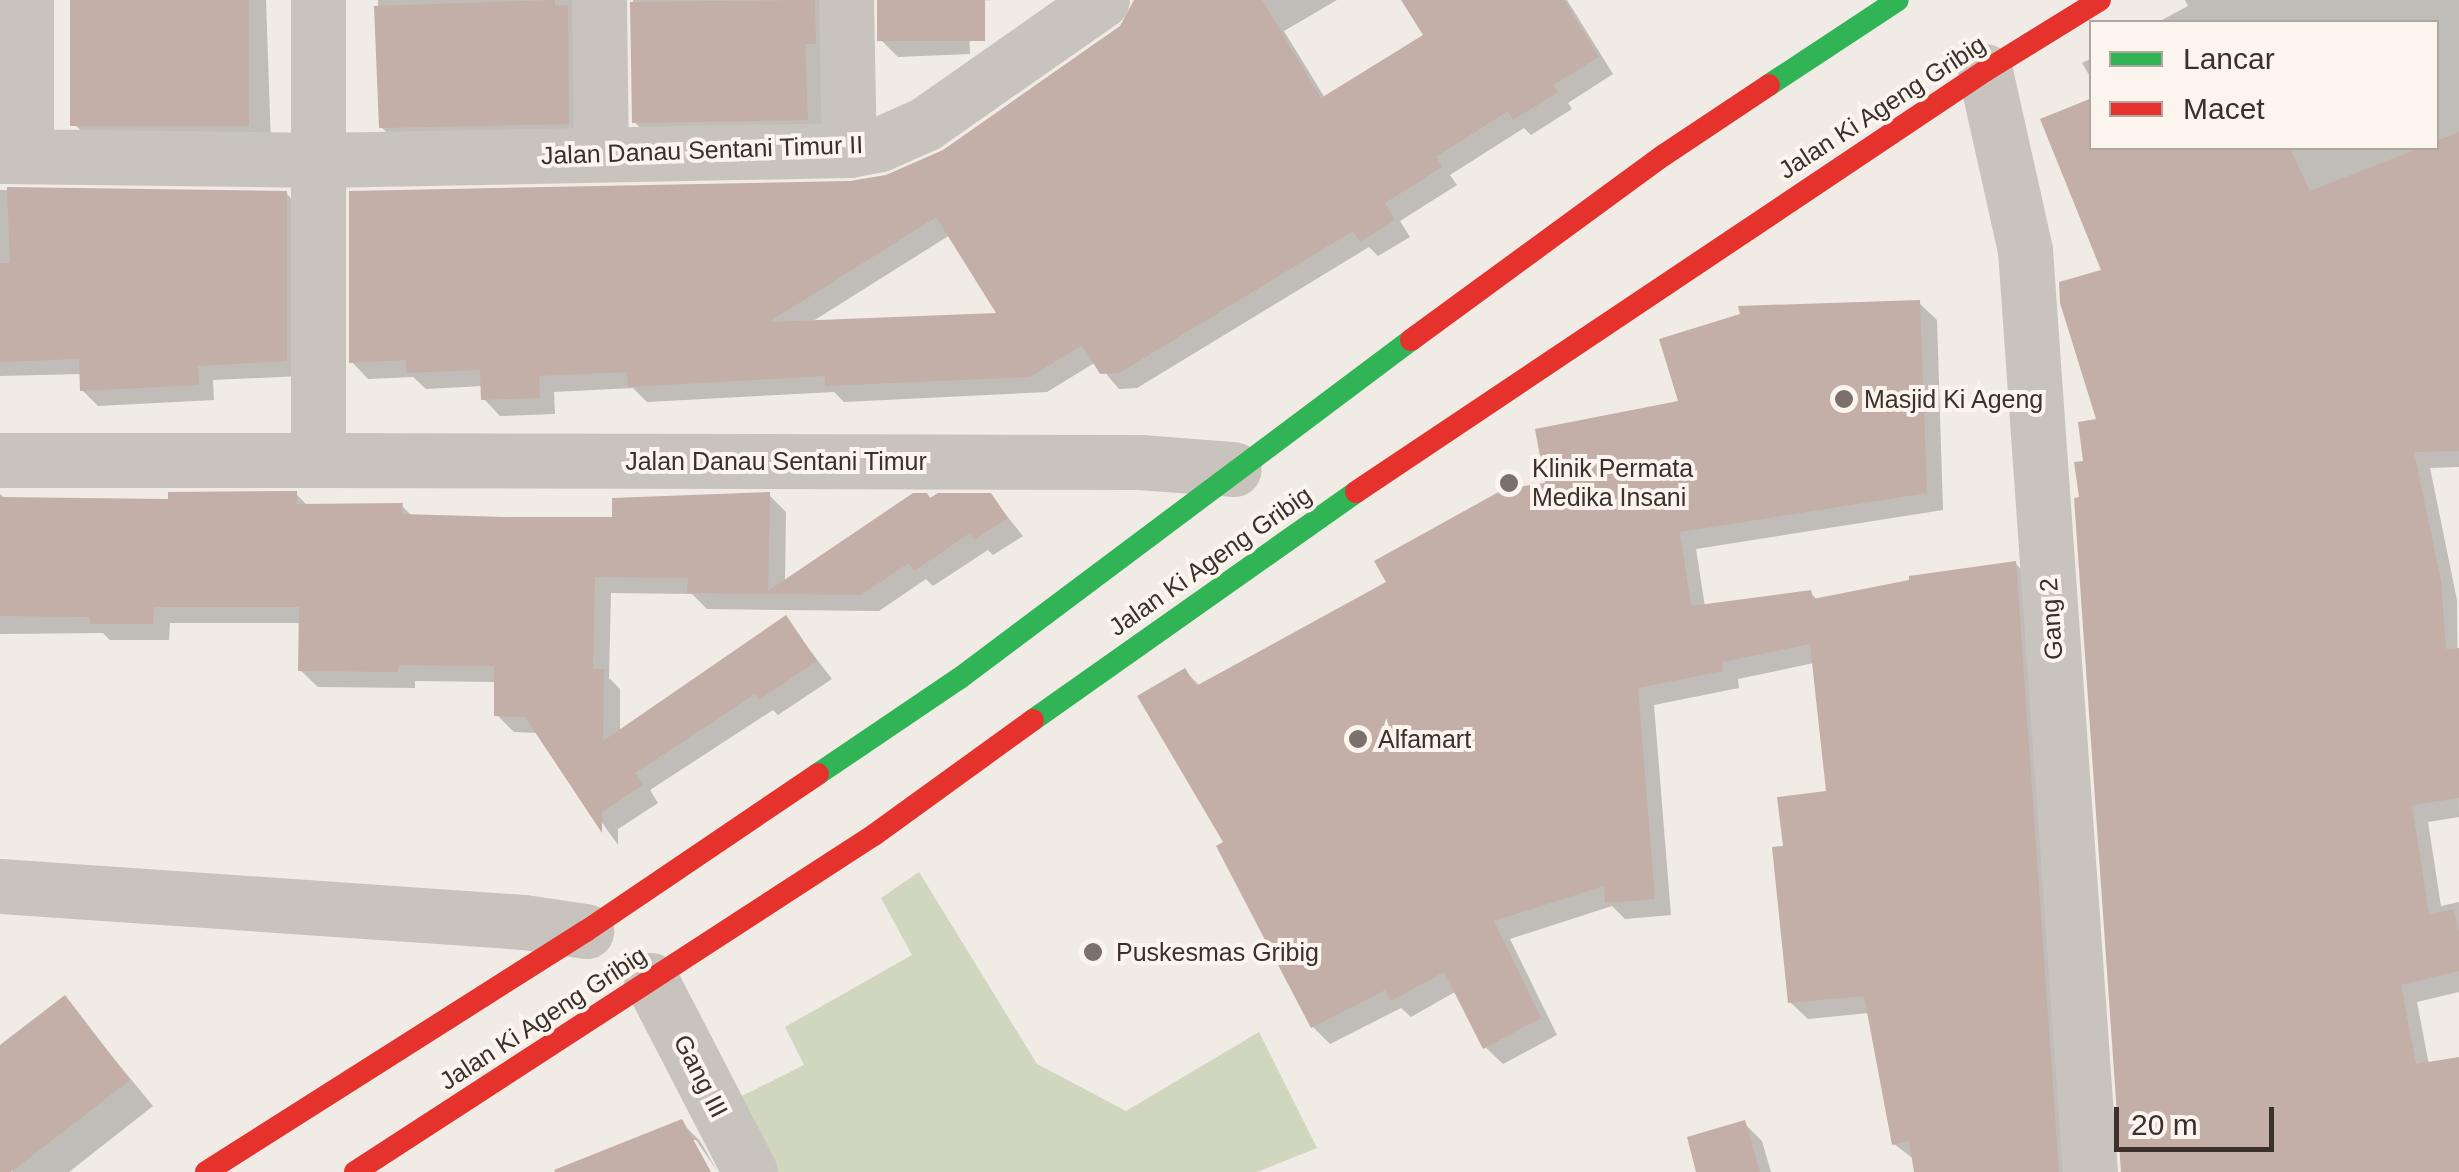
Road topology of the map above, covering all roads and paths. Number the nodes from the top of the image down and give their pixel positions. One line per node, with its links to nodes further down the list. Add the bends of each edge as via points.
1 (26, 0): 11 (street)
2 (318, 0): 12 (street)
3 (599, 0): 10 (street)
4 (846, 0): 9 (street)
5 (1898, 0): 15 (main road, Jalan Ki Ageng Gribig, via 1664,155)
6 (2100, 0): 8 (main road, Jalan Ki Ageng Gribig)
7 (1078, 8): 9 (street, Jalan Danau Sentani Timur II, via 926,124)
8 (1985, 71): 18 (main road, Jalan Ki Ageng Gribig, via 1498,394 1190,606 962,774); 22 (street, Gang 2, via 2025,250)
9 (849, 150): 10 (street, Jalan Danau Sentani Timur II)
10 (600, 153): 12 (street, Jalan Danau Sentani Timur II)
11 (13, 156): 12 (street, Jalan Danau Sentani Timur II)
12 (318, 160): 14 (street)
13 (0, 460): 14 (street, Jalan Danau Sentani Timur)
14 (318, 460): 15 (street, Jalan Danau Sentani Timur, via 1120,462)
15 (1234, 469): 17 (main road, Jalan Ki Ageng Gribig, via 960,678)
16 (0, 886): 17 (street)
17 (586, 931): 19 (main road, Jalan Ki Ageng Gribig)
18 (652, 980): 20 (main road, Jalan Ki Ageng Gribig); 21 (street, Gang III)
19 (206, 1172)
20 (355, 1172)
21 (750, 1172)
22 (2090, 1172)

